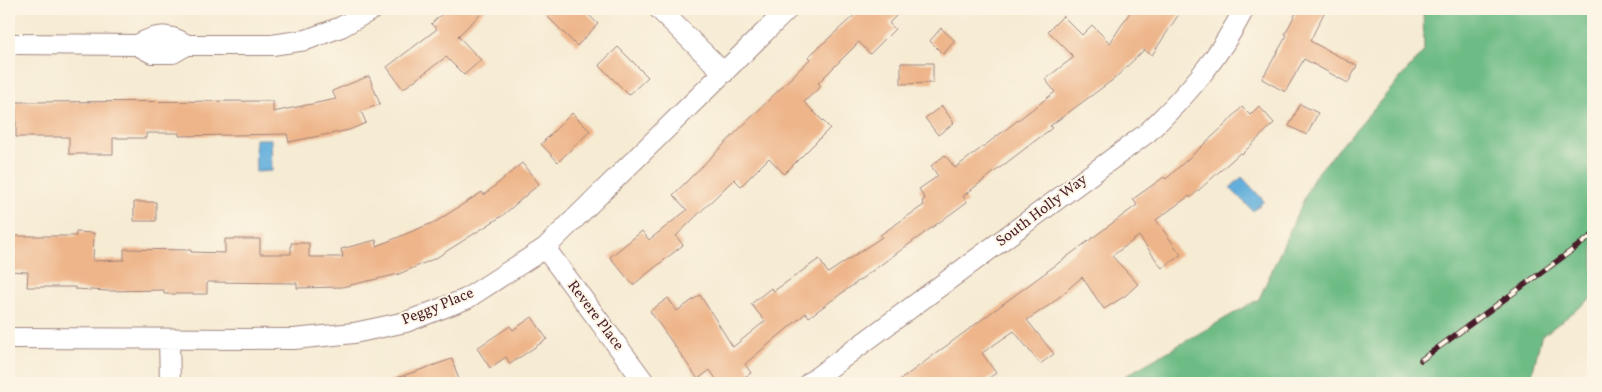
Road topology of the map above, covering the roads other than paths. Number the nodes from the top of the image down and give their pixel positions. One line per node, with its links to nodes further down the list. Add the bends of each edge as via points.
1 (373, 9): 5 (street, via 342,27 306,40 272,45 187,45 174,37 151,38 137,46)
2 (659, 9): 6 (street)
3 (788, 9): 6 (street, Peggy Place)
4 (1244, 9): 12 (street, South Holly Way, via 1228,41 1185,96 1147,133)
5 (9, 44)
6 (724, 74): 7 (street, Peggy Place)
7 (545, 248): 9 (street, Peggy Place, via 466,299 406,322 354,333 294,339); 11 (street, Revere Place)
8 (9, 338): 9 (street, Peggy Place)
9 (170, 339): 10 (street)
10 (170, 383)
11 (645, 383)
12 (809, 383)

